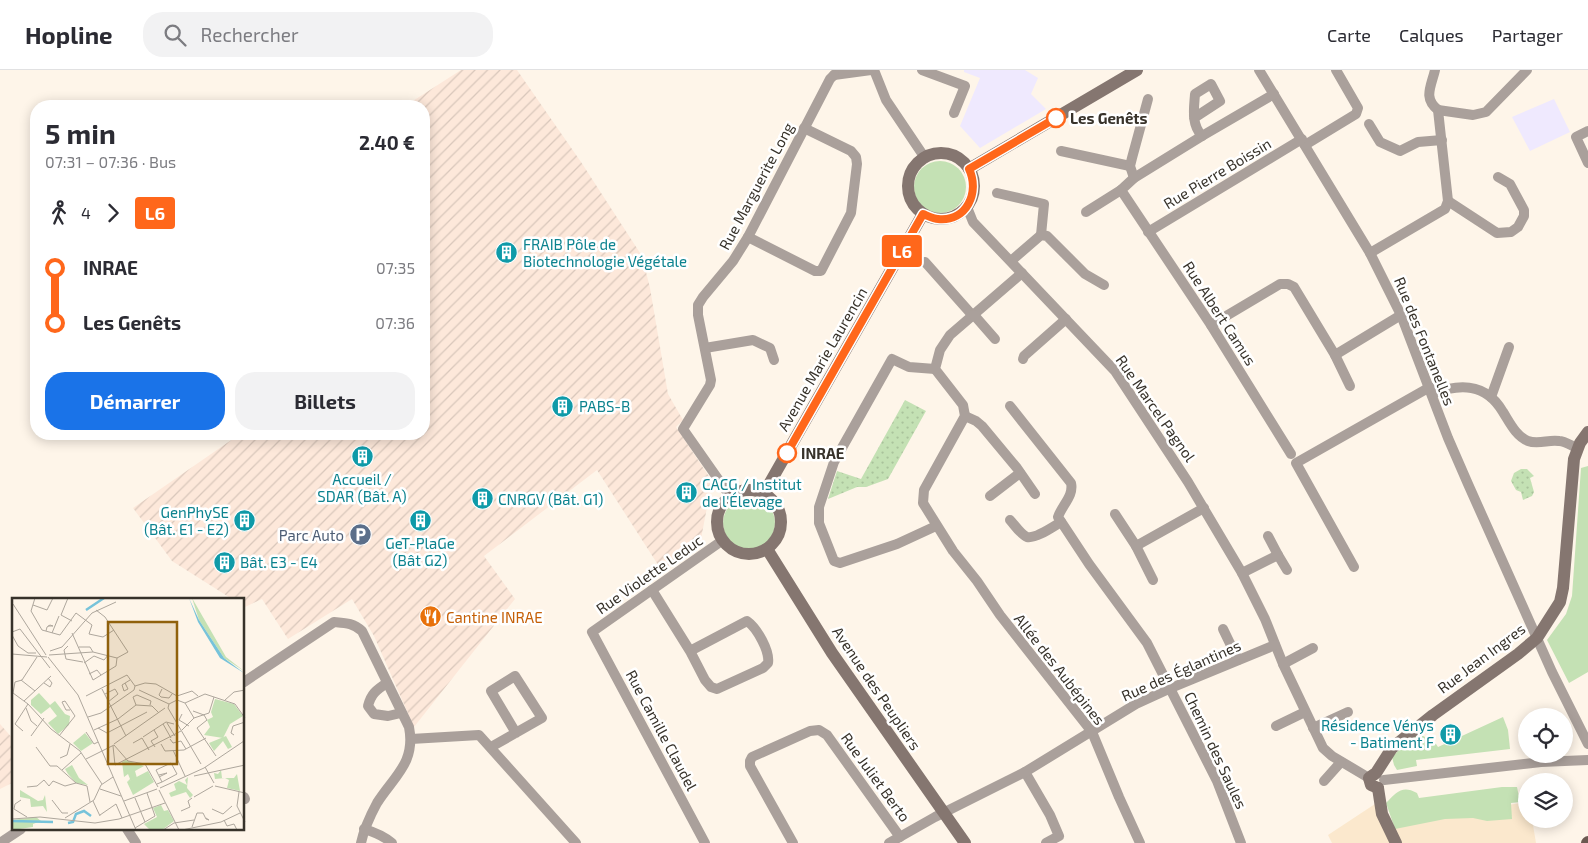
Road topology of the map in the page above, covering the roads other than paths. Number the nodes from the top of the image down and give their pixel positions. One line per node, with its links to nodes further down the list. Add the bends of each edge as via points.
1 (873, 70): 8 (street); 21 (street, via 886,100)
2 (922, 70): 12 (street, via 964,86)
3 (1137, 70): 24 (street)
4 (1259, 70): 9 (street, Rue des Fontanelles)
5 (1336, 70): 19 (street, Rue Pierre Boissin, via 1358,108 1356,114)
6 (1435, 70): 11 (street, via 1428,96)
7 (1527, 70): 11 (street, via 1486,112 1473,115)
8 (834, 72): 15 (street, Rue Marguerite Long)
9 (1274, 94): 17 (street); 19 (street, Rue des Fontanelles)
10 (1148, 99): 23 (street)
11 (1438, 110): 18 (street)
12 (954, 113)
13 (1194, 118): 17 (street)
14 (1370, 124): 18 (street, via 1380,142 1400,151 1418,142)
15 (804, 128): 35 (street, Rue Marguerite Long); 35 (street, via 851,151 856,157 851,213 836,244 821,271 815,271)
16 (1588, 131): 22 (street, via 1576,137)
17 (1202, 136): 26 (street)
18 (1442, 140): 29 (street)
19 (1303, 142): 33 (street, Rue Pierre Boissin); 36 (street, Rue des Fontanelles)
20 (1061, 150): 23 (street)
21 (925, 158): 24 (street, via 947,154 960,159); 32 (street, via 911,172 908,182 908,193)
22 (1588, 163)
23 (1130, 166): 26 (street)
24 (969, 169): 30 (street, via 974,189)
25 (1498, 177): 29 (street, via 1510,184 1524,210 1524,216 1511,232 1498,233)
26 (1134, 178): 27 (street)
27 (1121, 190): 31 (street); 33 (street, Rue Albert Camus)
28 (997, 193): 34 (street, via 1044,204)
29 (1448, 201): 36 (street, via 1445,209)
30 (967, 207): 32 (street, via 953,217 938,219); 37 (street, Rue Marcel Pagnol, via 974,222)
31 (1086, 212)
32 (923, 214): 61 (street, Avenue Marie Laurencin)
33 (1148, 232): 44 (street, Rue Albert Camus)
34 (1041, 235): 37 (street); 40 (street, via 1046,236 1085,274)
35 (748, 237): 47 (street, Rue Marguerite Long, via 698,305)
36 (1370, 253): 42 (street, Rue des Fontanelles)
37 (1011, 261): 39 (street, Rue Marcel Pagnol)
38 (925, 262): 41 (street)
39 (1022, 272): 41 (street); 43 (street, Rue Marcel Pagnol)
40 (1104, 285)
41 (973, 315): 45 (street); 51 (street, via 950,334 940,350)
42 (1401, 316): 48 (street); 53 (street, Rue des Fontanelles)
43 (1066, 319): 49 (street); 65 (street, Rue Marcel Pagnol, via 1115,371)
44 (1211, 325): 48 (street, via 1280,284 1288,284 1294,287); 59 (street, Rue Albert Camus)
45 (994, 339)
46 (1509, 347): 54 (street)
47 (705, 348): 50 (street, via 753,340 770,348); 63 (street, Rue Marguerite Long, via 710,385 683,429)
48 (1335, 355): 52 (street)
49 (1023, 359)
50 (774, 360)
51 (935, 369): 56 (street, via 963,405); 69 (street, via 909,367 892,359 834,462 819,507 819,523 834,561 840,563 897,544)
52 (1350, 386)
53 (1431, 391): 54 (street, via 1470,388); 75 (street, via 1296,463); 82 (street, Rue des Fontanelles, via 1468,484)
54 (1491, 397): 58 (street, via 1522,438 1536,443 1559,440)
55 (1010, 406): 68 (street, via 1071,483 1071,493 1058,517)
56 (965, 416): 60 (street, via 982,426); 69 (street, Allée des Aubépines, via 924,490 923,503)
57 (1588, 432): 58 (street, Rue Jean Ingres)
58 (1577, 448): 82 (street, Rue Jean Ingres, via 1563,588 1560,602)
59 (1291, 454)
60 (1020, 473): 62 (street); 64 (street)
61 (764, 493): 63 (street, via 752,490); 73 (street, via 772,499 781,518 778,536)
62 (1035, 494)
63 (730, 496): 71 (street, via 718,515)
64 (990, 496)
65 (1204, 508): 72 (street); 77 (street, Rue Marcel Pagnol)
66 (1115, 514): 72 (street)
67 (1010, 520): 68 (street, via 1030,537)
68 (1061, 522): 90 (street, Chemin des Saules, via 1147,643)
69 (936, 526): 96 (street, Allée des Aubépines, via 1000,616)
70 (1268, 536): 74 (street)
71 (722, 540): 73 (street, via 745,554); 79 (street, Rue Violette Leduc)
72 (1136, 546): 78 (street)
73 (767, 549): 106 (street, Avenue des Peupliers, via 832,653)
74 (1278, 555): 76 (street); 77 (street)
75 (1354, 567)
76 (1288, 570)
77 (1242, 573): 83 (street, Rue Marcel Pagnol)
78 (1153, 580)
79 (652, 590): 81 (street, Rue Violette Leduc); 85 (street)
80 (1223, 629): 86 (street)
81 (592, 632): 116 (street, Rue Camille Claudel)
82 (1537, 638): 99 (street, Rue des Fontanelles); 104 (street, Rue Jean Ingres, via 1392,748)
83 (1275, 645): 86 (street, Rue des Églantines); 87 (street, Rue Marcel Pagnol)
84 (1313, 648): 87 (street)
85 (690, 651): 85 (street, via 705,680 718,689 763,668 769,657 755,627 747,621)
86 (1238, 660): 90 (street, Rue des Églantines)
87 (1283, 664): 92 (street, Rue Marcel Pagnol)
88 (245, 681): 89 (street, via 334,622 349,623 362,631)
89 (387, 683): 91 (street); 91 (street, via 371,696 368,706 374,714 388,716)
90 (1171, 688): 96 (street, Rue des Églantines, via 1136,704); 122 (street, Chemin des Saules, via 1217,781)
91 (402, 712): 98 (street)
92 (1305, 712): 94 (street); 95 (street, Rue Marcel Pagnol)
93 (1348, 712): 95 (street)
94 (1276, 726)
95 (1313, 728): 102 (street, Rue Marcel Pagnol, via 1323,748)
96 (1092, 732): 103 (street, Rue des Églantines); 121 (street, Allée des Aubépines)
97 (516, 733): 97 (street, via 542,718 515,676 491,691); 100 (street)
98 (411, 739): 100 (street, via 479,735); 107 (street, via 404,767 377,803)
99 (1588, 744)
100 (491, 747): 115 (street)
101 (1588, 760): 104 (street)
102 (1341, 762): 104 (street, Rue Marcel Pagnol); 105 (street)
103 (1025, 772): 106 (street, Rue des Églantines); 120 (street, via 1059,836)
104 (1377, 780): 123 (street, via 1382,814)
105 (1324, 781)
106 (943, 813): 110 (street, Rue des Églantines); 119 (street, Avenue des Peupliers)
107 (364, 829): 113 (street); 114 (street)
108 (20, 830): 111 (street)
109 (128, 830): 112 (street)
110 (900, 837): 117 (street, Rue Juliet Berto, via 827,735 819,730 752,757 750,761); 118 (street, Rue des Églantines)
111 (0, 843)
112 (136, 843)
113 (361, 843)
114 (392, 843)
115 (576, 843)
116 (705, 843)
117 (793, 843)
118 (889, 843)
119 (964, 843)
120 (1046, 843)
121 (1140, 843)
122 (1241, 843)
123 (1396, 843)

